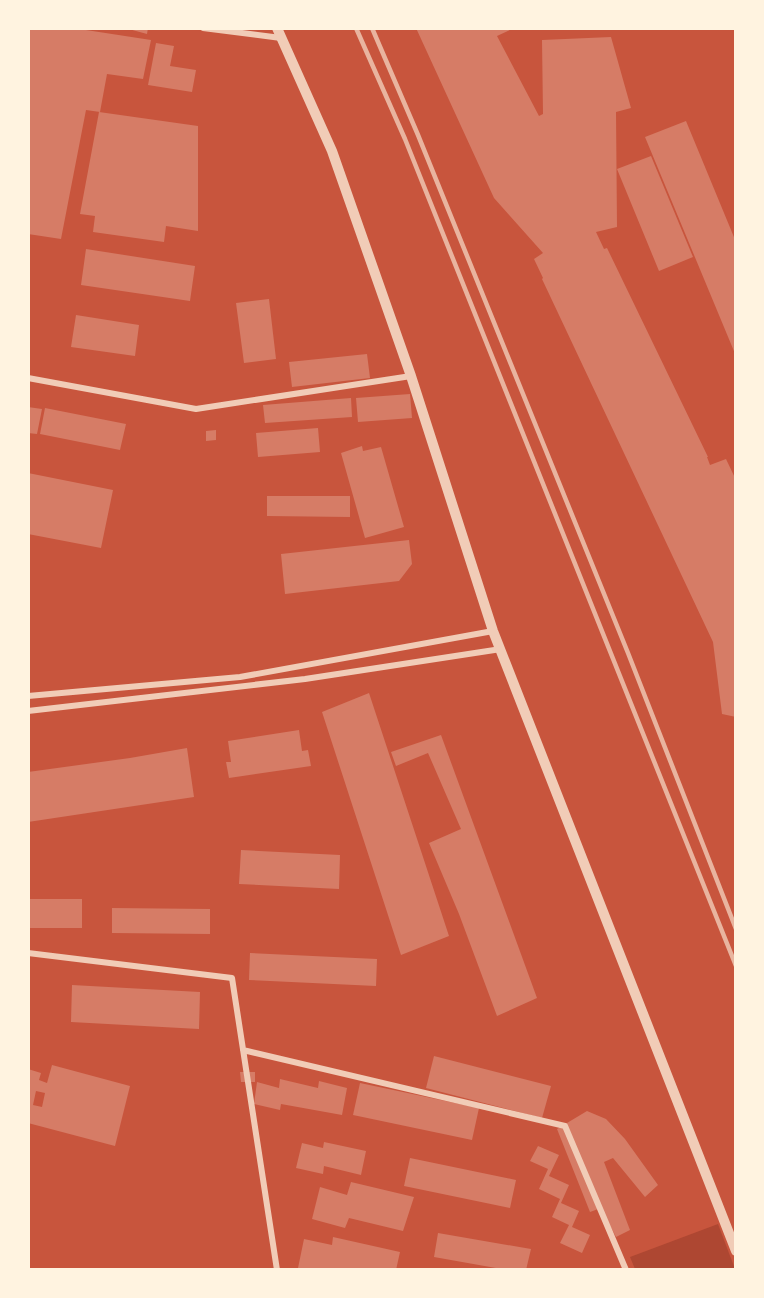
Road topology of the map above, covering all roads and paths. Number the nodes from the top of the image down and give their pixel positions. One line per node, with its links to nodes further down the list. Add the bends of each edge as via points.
1 (203, 28): 2 (street)
2 (279, 33): 3 (street, via 332,151)
3 (411, 376): 4 (street, via 196,409); 5 (street)
4 (28, 378)
5 (493, 631): 6 (street); 7 (street, via 240,677)
6 (501, 649): 8 (street, via 305,679); 11 (street)
7 (28, 696)
8 (28, 711)
9 (28, 954): 10 (street, via 232,978)
10 (243, 1050): 12 (street); 13 (street, via 565,1126)
11 (735, 1251)
12 (277, 1269)
13 (626, 1269)

